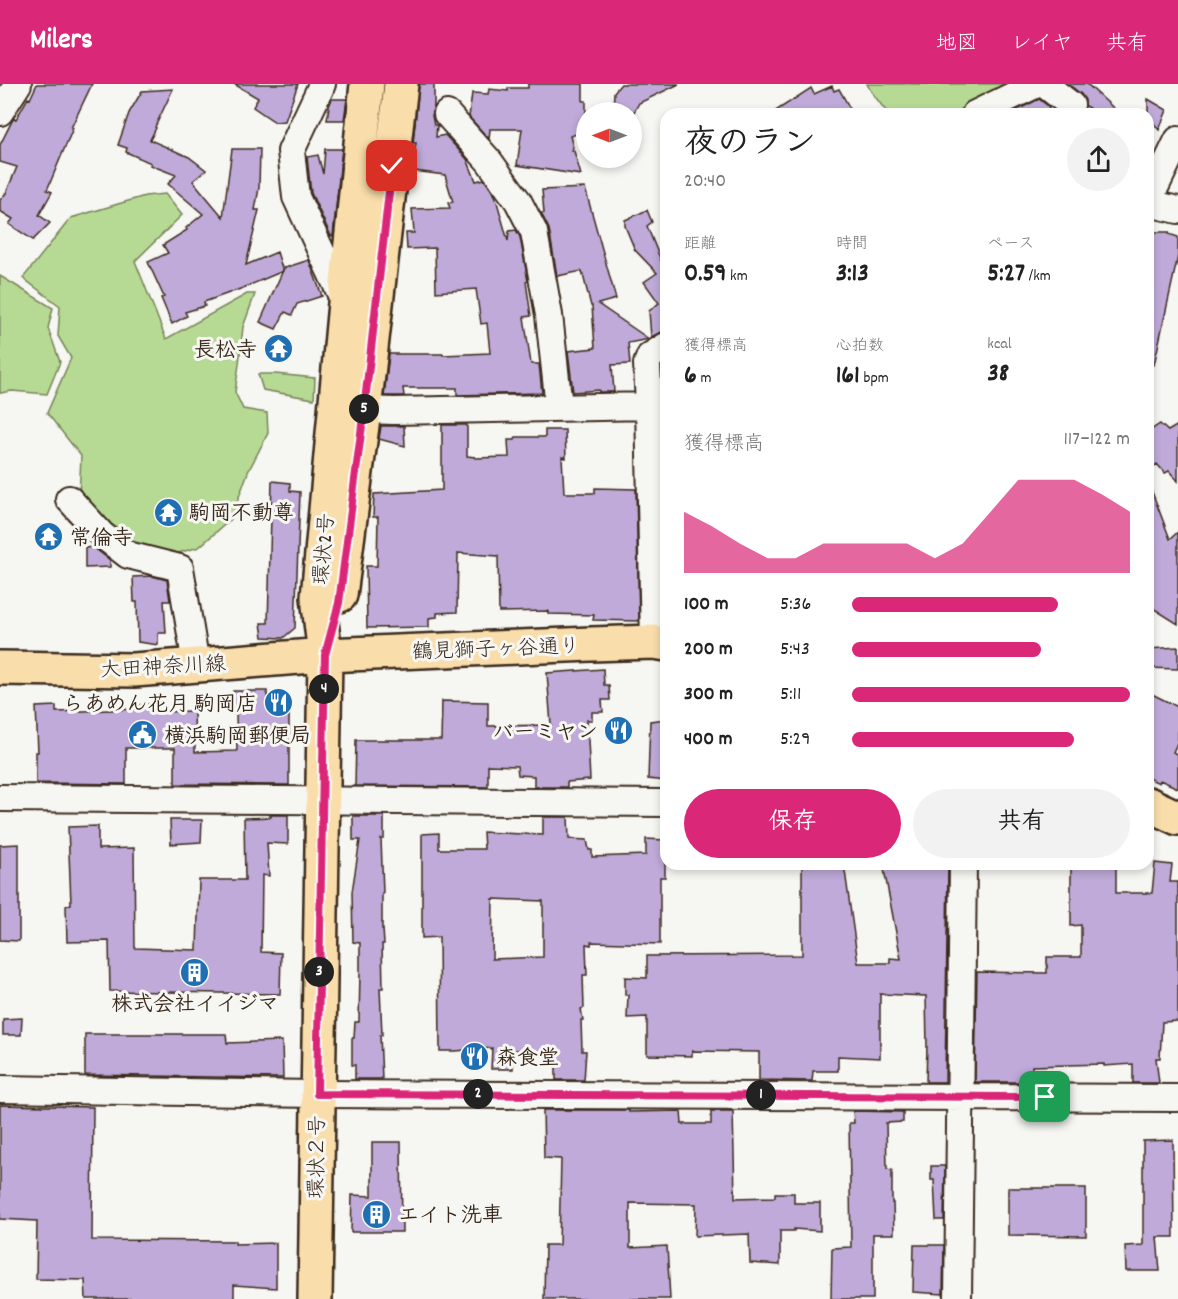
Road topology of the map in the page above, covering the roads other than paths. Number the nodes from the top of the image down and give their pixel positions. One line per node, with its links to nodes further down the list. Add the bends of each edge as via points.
1 (18, 84): 9 (street)
2 (367, 84): 15 (main road, 環状2号)
3 (401, 84): 19 (main road, 環状2号)
4 (1037, 84): 7 (street)
5 (1044, 84): 8 (street)
6 (320, 85): 15 (street, via 291,152 294,186)
7 (987, 108)
8 (1070, 108)
9 (0, 112)
10 (447, 114): 18 (street, via 489,161 518,201 534,232 549,315)
11 (1178, 140): 12 (street)
12 (1154, 190)
13 (1154, 204): 14 (street)
14 (1178, 210)
15 (345, 303): 22 (main road, 環状2号, via 318,597)
16 (660, 350): 17 (street, via 650,356 647,364)
17 (649, 406): 18 (street); 21 (street)
18 (559, 407): 19 (street)
19 (364, 410): 22 (main road, 環状2号, via 339,603)
20 (69, 500): 23 (street, via 102,536 129,555 180,568)
21 (660, 643): 22 (main road, 鶴見獅子ヶ谷通り)
22 (325, 655): 23 (main road, 大田神奈川線); 26 (main road, 環状２号)
23 (196, 665): 24 (main road, 大田神奈川線, via 134,670)
24 (0, 668)
25 (0, 798): 26 (street)
26 (322, 800): 27 (street); 32 (main road, 環状２号)
27 (660, 803)
28 (1154, 807): 29 (main road)
29 (1178, 818)
30 (963, 870): 33 (street)
31 (0, 1089): 32 (street)
32 (317, 1094): 33 (street); 35 (main road, 環状２号)
33 (960, 1096): 34 (street); 36 (street)
34 (1178, 1098)
35 (315, 1299)
36 (958, 1299)

